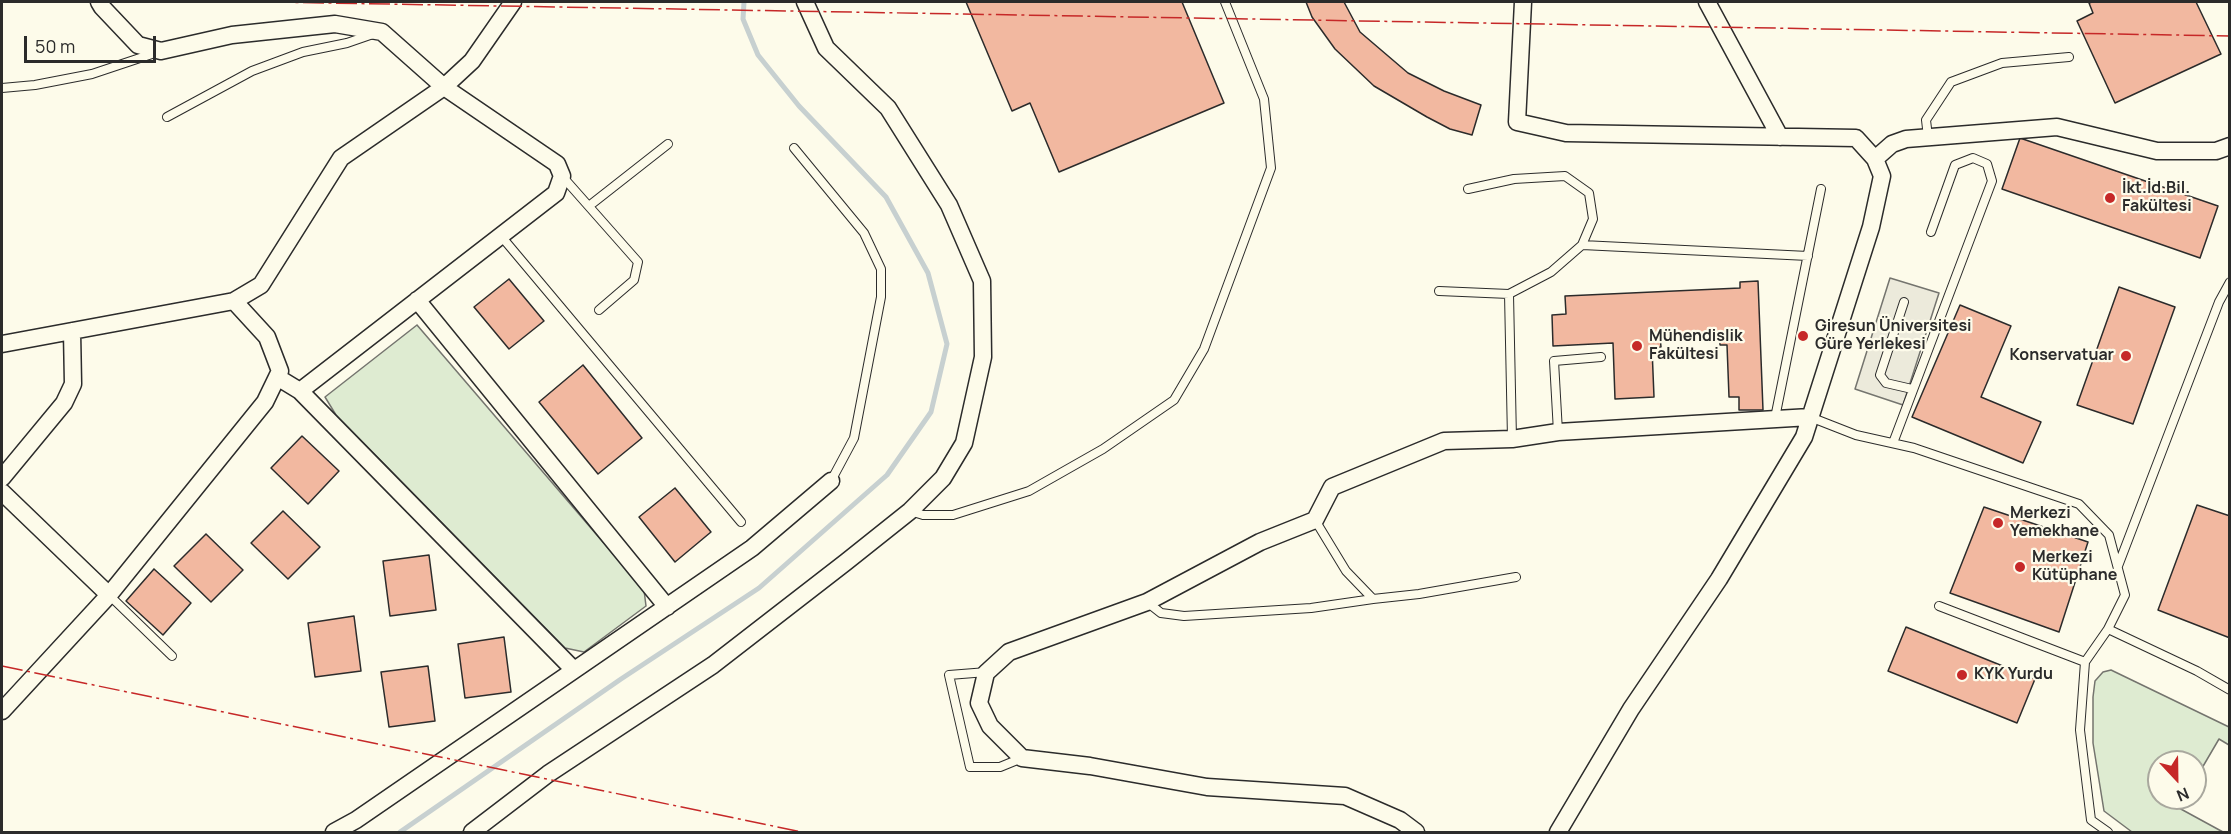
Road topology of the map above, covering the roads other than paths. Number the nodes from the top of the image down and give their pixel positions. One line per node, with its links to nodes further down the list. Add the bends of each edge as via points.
1 (513, 2): 10 (street, via 472,61)
2 (805, 2): 48 (street, via 826,48 888,108 925,166 949,205 982,281 982,357 964,443 943,478)
3 (1226, 2): 48 (lane, via 1264,99 1272,168 1204,349 1174,400 1103,449 1029,492 953,515)
4 (1523, 2): 13 (street, via 1517,122 1566,133)
5 (1707, 2): 13 (street)
6 (106, 3): 8 (street, via 138,45)
7 (382, 32): 8 (street, via 335,24 232,35); 10 (street); 12 (lane, via 252,70)
8 (161, 51): 11 (lane, via 92,74)
9 (2069, 57): 14 (lane, via 2002,63 1951,82 1926,120)
10 (444, 87): 19 (street, via 557,164); 31 (street, via 341,158 261,285)
11 (2, 88)
12 (167, 117)
13 (1780, 137): 18 (street, via 1856,138)
14 (1928, 137): 16 (street, via 2057,127 2157,151 2216,152); 18 (street, via 1892,144)
15 (668, 144): 22 (lane)
16 (2229, 146)
17 (794, 148): 46 (lane, via 864,233 881,268 881,297 854,438)
18 (1875, 159): 40 (street, via 1882,176 1871,227)
19 (562, 176): 22 (lane); 24 (street, via 556,193)
20 (1468, 189): 25 (lane, via 1514,179 1565,176 1589,193 1593,219)
21 (1821, 189): 26 (lane)
22 (589, 206): 33 (lane, via 638,262 634,280)
23 (1931, 232): 38 (lane, via 1955,165 1973,158 1987,164 1992,181)
24 (501, 236): 30 (street); 50 (lane)
25 (1582, 245): 26 (lane); 29 (lane, via 1551,272)
26 (1808, 256): 41 (lane)
27 (2229, 282): 51 (lane)
28 (1439, 291): 29 (lane)
29 (1509, 294): 43 (lane)
30 (417, 300): 39 (street); 56 (street)
31 (234, 301): 34 (street); 37 (street, via 267,338 280,371)
32 (1904, 302): 38 (lane, via 1880,375 1886,383)
33 (599, 310)
34 (72, 331): 35 (street); 45 (street, via 73,384 64,403)
35 (2, 344)
36 (1601, 357): 42 (lane, via 1554,361)
37 (277, 377): 39 (street); 53 (street, via 265,402)
38 (1912, 389): 44 (lane)
39 (300, 391): 61 (street)
40 (1810, 417): 41 (street); 44 (lane, via 1856,435); 69 (street, via 1804,436 1719,579 1631,710)
41 (1775, 418): 42 (street)
42 (1558, 432): 43 (street)
43 (1512, 439): 49 (street, via 1444,441 1332,487)
44 (1893, 443): 51 (lane, via 2079,504 2109,534)
45 (2, 477)
46 (831, 481): 56 (street, via 752,549)
47 (2, 492): 53 (street)
48 (910, 511): 67 (street, via 713,665 548,774)
49 (1315, 520): 54 (lane, via 1346,571); 55 (street, via 1260,543)
50 (741, 522)
51 (2118, 567): 58 (lane, via 2125,595)
52 (1516, 578): 54 (lane)
53 (109, 595): 59 (lane); 64 (street)
54 (1373, 599): 55 (lane, via 1311,608 1184,616 1161,613)
55 (1147, 602): 62 (street, via 1009,651)
56 (667, 606): 61 (street)
57 (1939, 606): 60 (lane)
58 (2109, 629): 60 (lane); 63 (lane)
59 (172, 656)
60 (2085, 662): 70 (lane, via 2080,730 2091,820)
61 (574, 670): 66 (street)
62 (987, 672): 65 (street, via 979,703 990,726); 65 (lane, via 949,675 970,767 1000,767)
63 (2229, 690)
64 (2, 711)
65 (1022, 758): 68 (street, via 1207,787 1345,796 1400,820)
66 (334, 832)
67 (472, 832)
68 (1416, 832)
69 (1558, 832)
70 (2108, 832)

